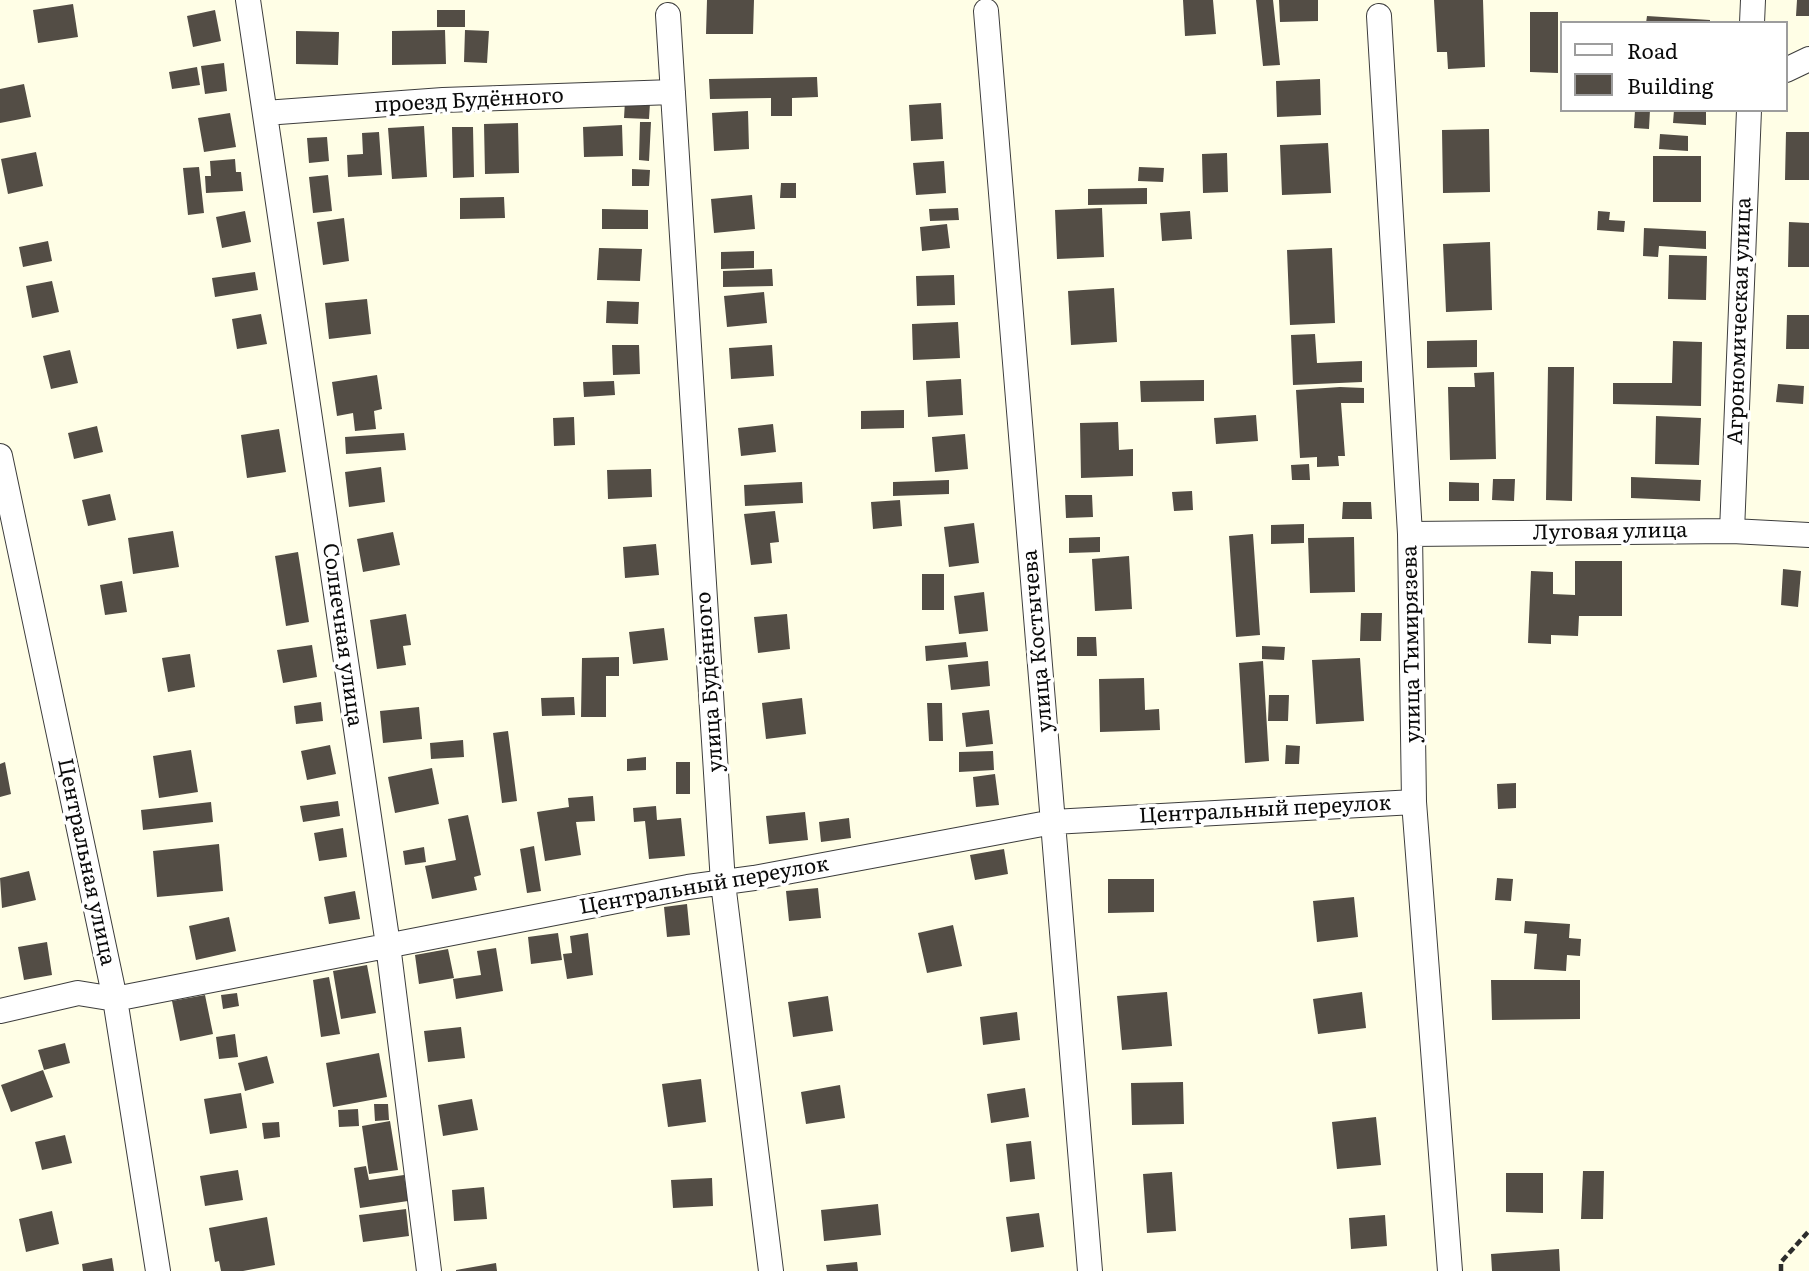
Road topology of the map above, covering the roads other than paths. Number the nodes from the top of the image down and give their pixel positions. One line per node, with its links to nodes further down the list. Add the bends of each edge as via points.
1 (248, 0): 11 (street, Солнечная улица)
2 (1753, 0): 6 (street)
3 (986, 11): 17 (street, улица Костычева)
4 (668, 15): 9 (street, улица Будённого)
5 (1379, 16): 14 (street, улица Тимирязева)
6 (1752, 21)
7 (1809, 59): 8 (street)
8 (1788, 69)
9 (673, 92): 11 (street, проезд Будённого, via 443,100); 18 (street, улица Будённого)
10 (1749, 112): 13 (street, Агрономическая улица)
11 (265, 113): 19 (street, Солнечная улица)
12 (0, 456): 20 (street, Центральная улица)
13 (1732, 531): 14 (street, Луговая улица); 15 (street, Луговая улица)
14 (1410, 534): 16 (street, улица Тимирязева)
15 (1809, 535)
16 (1414, 802): 17 (street, Центральный переулок); 26 (street, улица Тимирязева)
17 (1053, 822): 18 (street, Центральный переулок); 25 (street, улица Костычева)
18 (723, 883): 19 (street, Центральный переулок); 24 (street, улица Будённого)
19 (388, 945): 20 (street, Центральный переулок); 23 (street, Солнечная улица)
20 (115, 999): 21 (street, Центральный переулок, via 78,993); 22 (street, Центральная улица)
21 (0, 1011)
22 (158, 1271)
23 (429, 1271)
24 (771, 1271)
25 (1090, 1271)
26 (1450, 1271)

